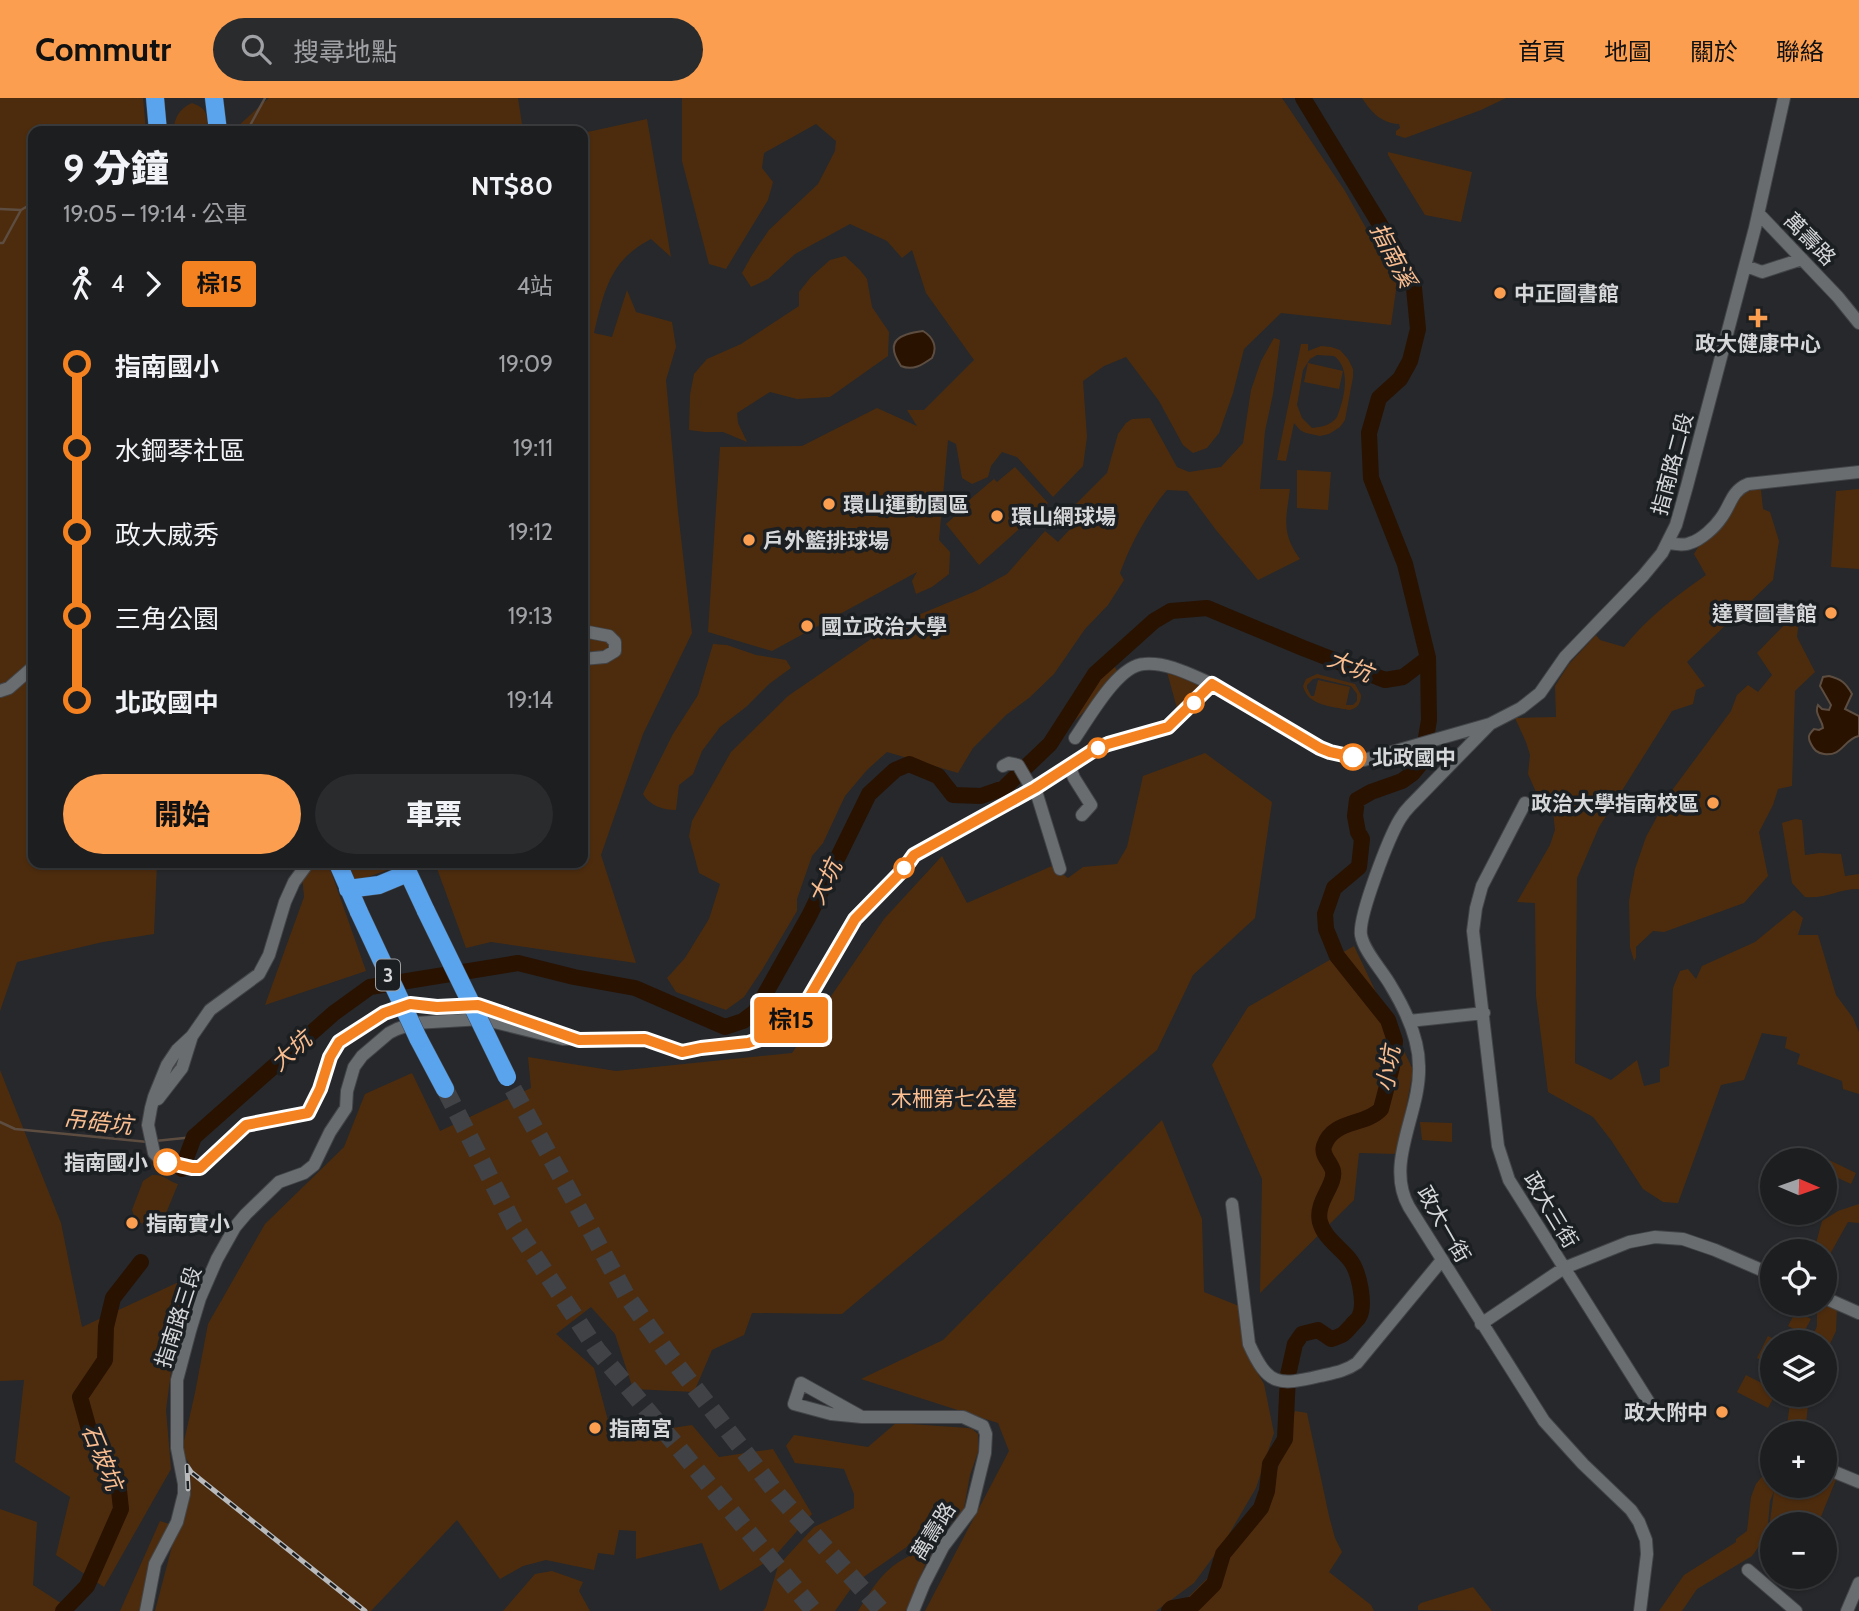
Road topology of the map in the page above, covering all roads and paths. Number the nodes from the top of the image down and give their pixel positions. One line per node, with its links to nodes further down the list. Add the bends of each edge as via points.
1 (155, 98): 4 (highway)
2 (214, 98): 5 (highway)
3 (1784, 98): 6 (street, 指南路二段)
4 (158, 126)
5 (217, 126)
6 (1759, 214): 7 (street, 萬壽路); 8 (street, 指南路二段)
7 (1802, 259): 8 (street, via 1762,272); 9 (street, 萬壽路)
8 (1746, 266): 11 (street, 指南路二段)
9 (1859, 323)
10 (1859, 472): 11 (street, via 1748,484 1736,491 1721,519 1698,539)
11 (1668, 543): 17 (street, 指南路二段, via 1643,576 1565,657 1540,693)
12 (588, 632): 13 (street, via 609,636 615,642 615,651 606,657)
13 (588, 659)
14 (28, 671): 16 (street)
15 (1212, 684): 17 (street, 指南路二段, via 1330,752 1364,760); 18 (street, via 1171,667 1135,666 1120,676); 19 (street, 指南路三段, via 1168,727 1108,744)
16 (0, 691)
17 (1490, 724): 30 (street, 政大一街, via 1400,818 1362,917 1361,936)
18 (1075, 738)
19 (1069, 765): 21 (street, 指南路三段); 23 (street, via 1091,805)
20 (1003, 766): 21 (street, via 1018,765)
21 (1032, 785): 27 (street); 31 (street, 指南路三段, via 914,855 855,919 807,1001 770,1036 682,1052 645,1039)
22 (1525, 803): 29 (street, 政大三街, via 1490,867 1476,908 1474,931)
23 (1082, 815)
24 (304, 868): 31 (street, via 285,902 259,974 210,1010 192,1036 181,1068 151,1108 148,1125 154,1153 161,1160 200,1168 246,1125 308,1113 339,1042 384,1013 410,1004 478,1005)
25 (340, 868): 28 (highway, 3)
26 (406, 868): 28 (highway, via 379,884); 32 (highway, bridge)
27 (1060, 869)
28 (348, 889): 33 (highway, 3, bridge)
29 (1483, 1013): 30 (street); 36 (street, 政大三街, via 1499,1146 1508,1180)
30 (1409, 1021): 35 (street, 政大一街, via 1420,1067 1400,1186)
31 (579, 1040): 47 (street, 指南路三段, via 482,1019 397,1028 362,1056 354,1067 346,1108 314,1165 279,1182 246,1214 217,1259 200,1298 177,1380 177,1448 184,1494 177,1522 155,1564)
32 (510, 1083)
33 (445, 1089)
34 (1232, 1204): 35 (street, via 1249,1344 1264,1371 1282,1382 1349,1369 1357,1363)
35 (1442, 1260): 40 (street, 政大一街)
36 (1564, 1268): 37 (street, via 1629,1242 1655,1237 1683,1239); 40 (street); 41 (street, 政大三街)
37 (1760, 1269)
38 (1837, 1303): 39 (street)
39 (1859, 1313)
40 (1481, 1324): 49 (street, 政大一街, via 1544,1421 1639,1522 1647,1554)
41 (1650, 1404)
42 (862, 1417): 42 (street, 萬壽路, via 850,1410 801,1383 794,1404); 48 (street, 萬壽路, via 962,1417 983,1426 986,1434 971,1510 943,1546)
43 (1837, 1473): 44 (street)
44 (1859, 1482)
45 (1748, 1570): 50 (street)
46 (1859, 1583): 51 (street)
47 (146, 1611)
48 (913, 1611)
49 (1640, 1611)
50 (1796, 1611)
51 (1847, 1611)

